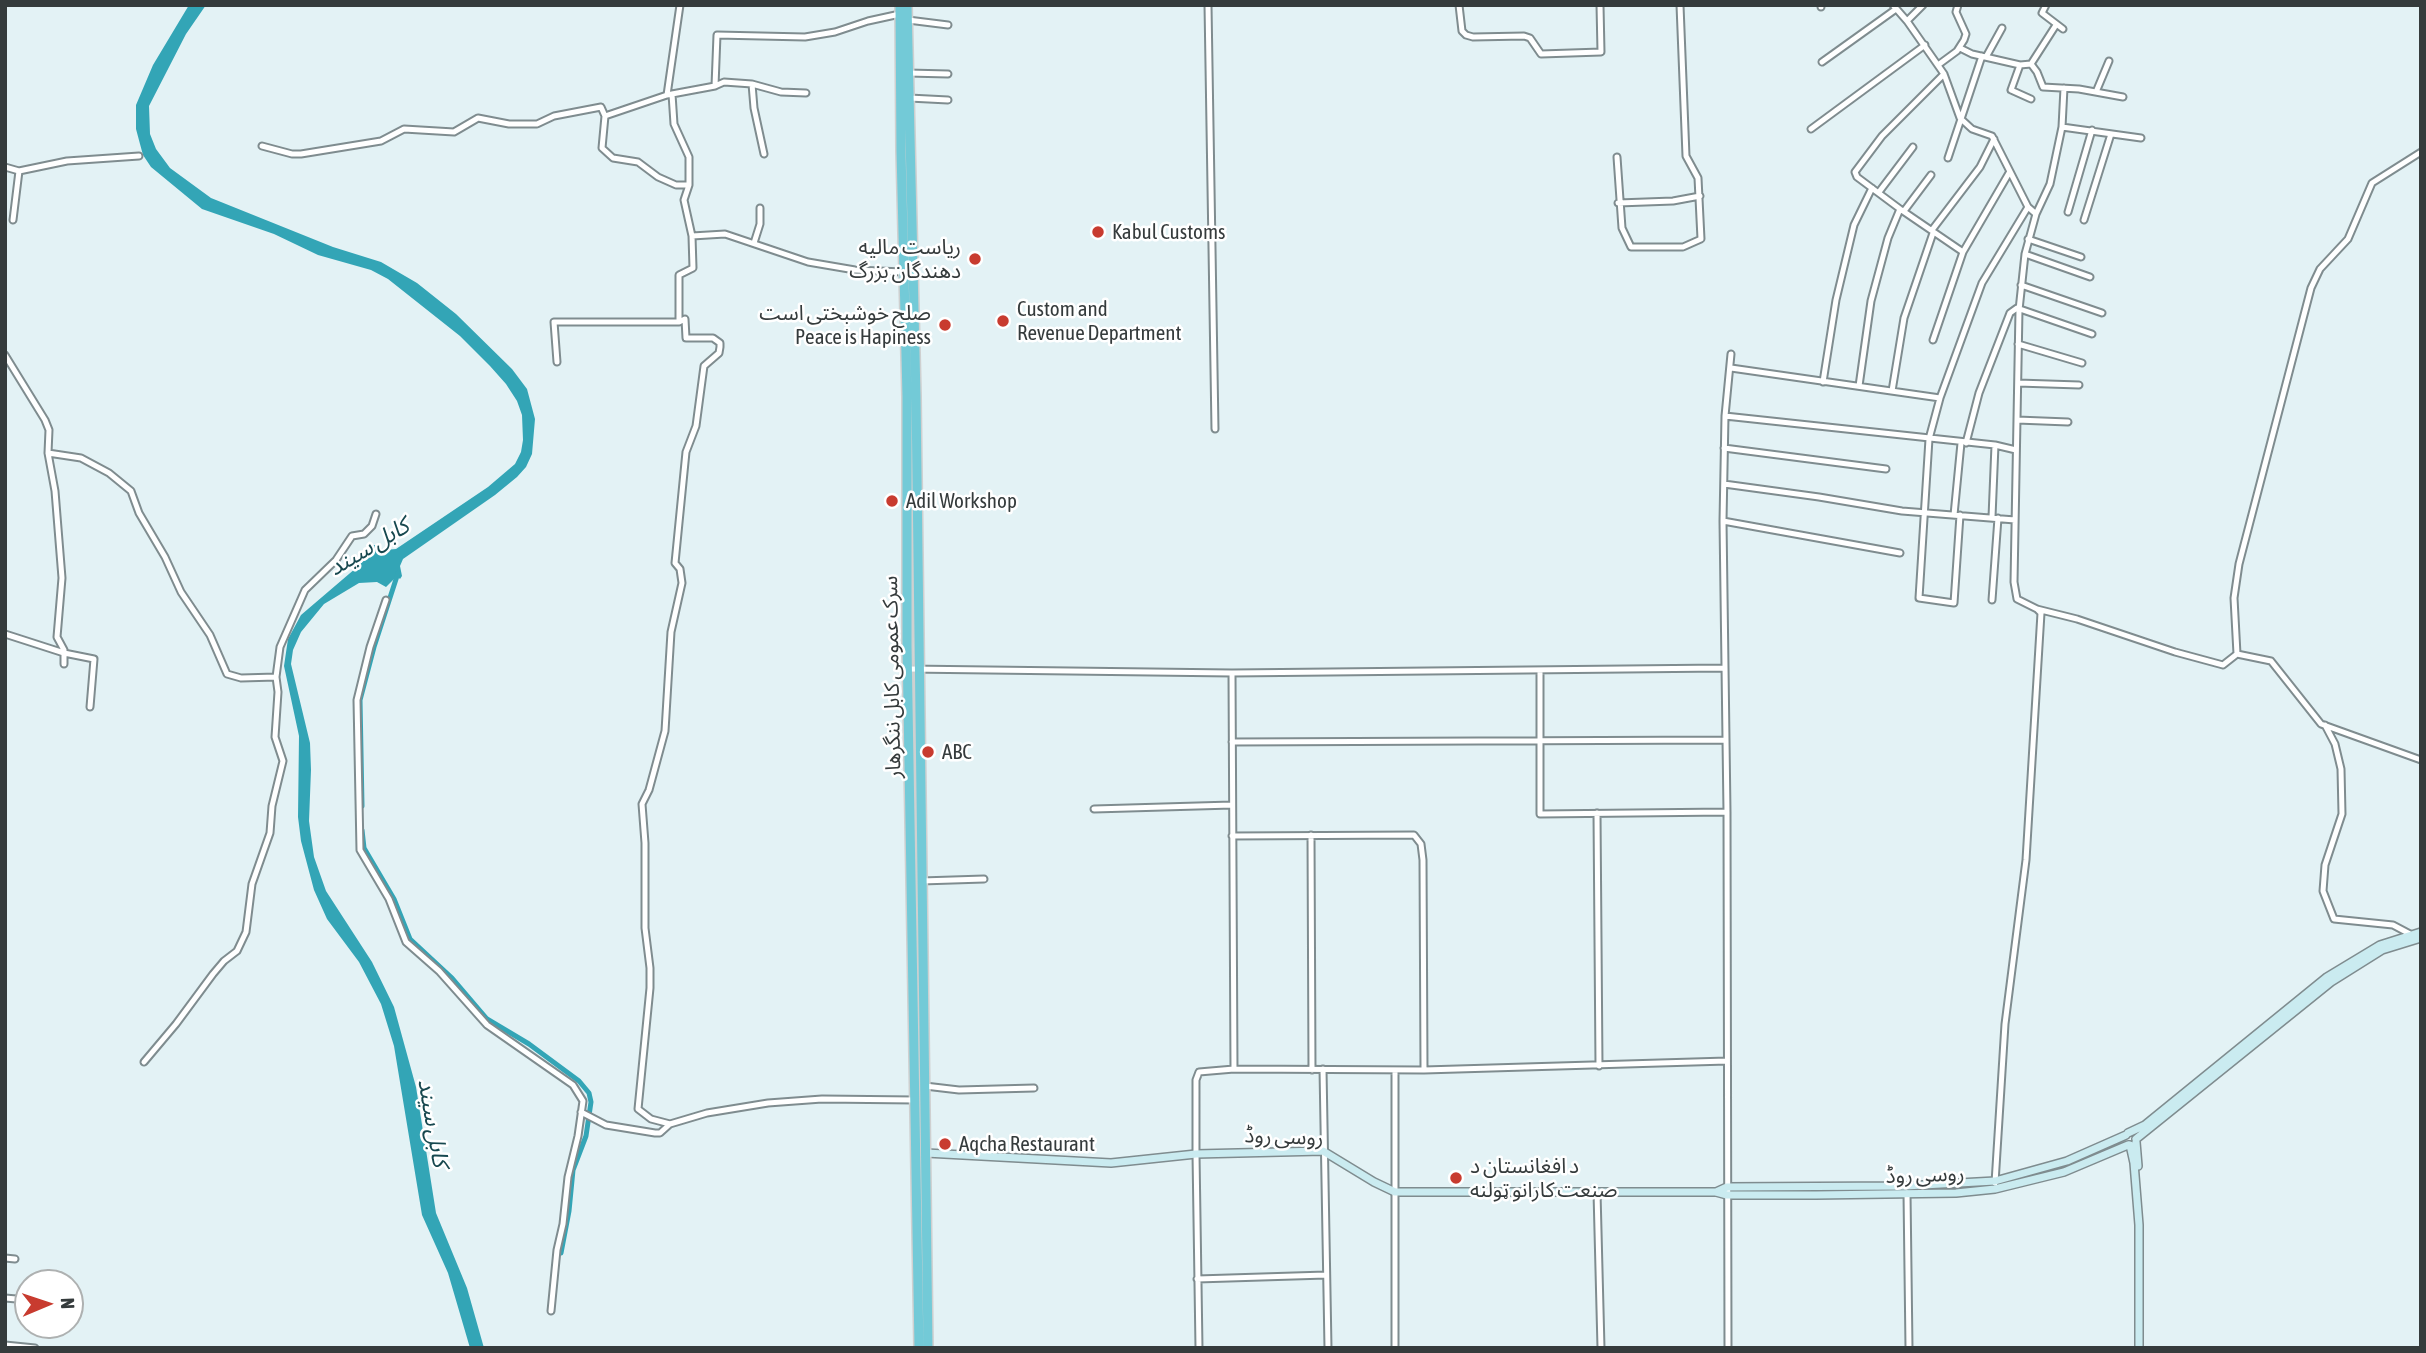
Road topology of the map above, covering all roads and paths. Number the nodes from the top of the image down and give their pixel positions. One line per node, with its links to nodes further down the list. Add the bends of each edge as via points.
1 (680, 5): 33 (street)
2 (907, 5): 11 (highway, سرک عمومی کابل ننگرهار)
3 (1208, 5): 99 (street)
4 (1459, 5): 5 (street, via 1466,35 1524,36 1541,54 1601,52)
5 (1600, 5)
6 (1680, 5): 60 (street, via 1686,156 1698,178)
7 (1923, 5): 12 (street)
8 (1958, 5): 18 (street, via 1956,12 1965,34)
9 (2046, 5): 14 (street, via 2042,13)
10 (1894, 7): 12 (street); 21 (street)
11 (903, 13): 13 (street); 25 (highway, سرک عمومی کابل ننگرهار); 29 (street, via 805,37 717,35); 76 (highway, سرک عمومی کابل ننگرهار)
12 (1907, 21): 17 (street)
13 (948, 25)
14 (2056, 25): 16 (street); 22 (street)
15 (2002, 28): 19 (street)
16 (2063, 29)
17 (1925, 45): 23 (street); 41 (street)
18 (1960, 48): 19 (street); 23 (street)
19 (1984, 56): 24 (street); 39 (street)
20 (2109, 61): 31 (street)
21 (1822, 62)
22 (2031, 64): 24 (street); 30 (street, via 2043,88)
23 (1938, 65): 27 (street)
24 (2020, 65): 36 (street, via 2011,90)
25 (908, 73): 26 (street); 35 (highway, سرک عمومی کابل ننگرهار)
26 (948, 74)
27 (1944, 74): 39 (street); 58 (street, via 1857,167 1857,177)
28 (752, 84): 29 (street, via 724,82); 32 (street); 49 (street)
29 (715, 86): 33 (street)
30 (2064, 88): 31 (street); 40 (street)
31 (2096, 92): 34 (street)
32 (806, 93)
33 (669, 95): 38 (street); 57 (street, via 674,124 690,157)
34 (2123, 97)
35 (909, 98): 37 (street); 124 (highway, سرک عمومی کابل ننگرهار)
36 (2031, 99)
37 (948, 100)
38 (605, 116): 46 (street, via 601,107 537,124 478,118 454,132 404,130 381,141 302,154); 57 (street, via 601,148 613,159 638,162 658,177)
39 (1960, 118): 45 (street, via 1966,126); 52 (street)
40 (2062, 128): 42 (street); 66 (street, via 2050,184)
41 (1811, 129)
42 (2092, 130): 43 (street); 65 (street)
43 (2111, 134): 44 (street); 68 (street)
44 (2141, 138)
45 (1994, 139): 55 (street); 69 (street, via 1980,167)
46 (262, 146)
47 (1913, 147): 59 (street)
48 (2421, 152): 120 (street, via 2372,183 2348,239 2320,269 2311,288 2239,564 2234,598)
49 (764, 154)
50 (139, 156): 54 (street, via 67,161)
51 (1617, 157): 61 (street)
52 (1948, 158)
53 (5, 167): 54 (street)
54 (19, 172): 67 (street)
55 (2010, 173): 62 (street); 73 (street)
56 (1931, 175): 64 (street)
57 (689, 185): 70 (street, via 684,200)
58 (1872, 188): 59 (street); 90 (street, via 1854,225)
59 (1879, 192): 64 (street)
60 (1700, 196): 61 (street); 61 (street, via 1701,239 1683,247 1631,247)
61 (1618, 203)
62 (2028, 207): 66 (street); 95 (street, via 1982,283)
63 (760, 208): 72 (street)
64 (1902, 210): 69 (street); 93 (street, via 1888,238 1871,301)
65 (2068, 212)
66 (2036, 214): 71 (street)
67 (13, 220)
68 (2084, 220)
69 (1932, 231): 73 (street); 94 (street, via 1904,318)
70 (692, 236): 72 (street, via 725,234); 81 (street, via 693,268 679,275)
71 (2028, 239): 74 (street); 75 (street)
72 (754, 243): 76 (street, via 808,262)
73 (1963, 252): 83 (street)
74 (2025, 254): 77 (street); 78 (street)
75 (2081, 257)
76 (903, 272): 123 (highway, سرک عمومی کابل ننگرهار)
77 (2090, 277)
78 (2021, 285): 79 (street); 80 (street)
79 (2020, 310): 82 (street); 84 (street); 101 (street, via 2010,313)
80 (2102, 313)
81 (679, 321): 87 (street, via 554,323); 158 (street, via 685,319 687,338 713,338 720,347 704,366 696,426 686,452 675,563 681,583 671,632 665,731 642,804 650,988 638,1109)
82 (2092, 334)
83 (1933, 340)
84 (2018, 344): 88 (street); 91 (street)
85 (1731, 354): 89 (street)
86 (5, 355): 105 (street, via 47,425)
87 (557, 362)
88 (2082, 363)
89 (1731, 369): 90 (street); 96 (street)
90 (1823, 382): 93 (street)
91 (2018, 383): 92 (street); 97 (street)
92 (2079, 385)
93 (1858, 386): 94 (street)
94 (1892, 391): 95 (street)
95 (1940, 398): 100 (street)
96 (1725, 416): 100 (street); 103 (street)
97 (2017, 420): 98 (street); 104 (street)
98 (2068, 422)
99 (1215, 429)
100 (1929, 439): 101 (street); 108 (street)
101 (1963, 443): 102 (street); 110 (street)
102 (1995, 445): 104 (street); 111 (street)
103 (1724, 448): 106 (street); 107 (street)
104 (2016, 450): 112 (street)
105 (48, 453): 119 (street, via 62,578 57,637); 127 (street, via 81,458 131,491 227,674)
106 (1886, 469)
107 (1724, 484): 108 (street); 113 (street)
108 (1924, 513): 110 (street); 110 (street, via 1919,598 1951,603)
109 (376, 514): 127 (street, via 372,526 352,537 305,590 281,647)
110 (1957, 515): 111 (street)
111 (1995, 518): 112 (street); 116 (street)
112 (2015, 520): 117 (street, via 2014,591 2018,599)
113 (1723, 521): 114 (street); 122 (street)
114 (1900, 553)
115 (386, 600): 157 (street, via 357,700 359,850 388,898 405,942 439,971 487,1025 573,1085 583,1101)
116 (1992, 600)
117 (2037, 608): 120 (street, via 2223,665); 164 (street, via 2041,613 2026,860 2005,1024)
118 (5, 634): 119 (street)
119 (64, 653): 121 (street); 128 (street, via 94,659)
120 (2237, 654): 129 (street, via 2271,661)
121 (64, 664)
122 (1723, 668): 125 (street); 130 (street)
123 (908, 669): 124 (street); 145 (highway, سرک عمومی کابل ننگرهار)
124 (918, 669): 126 (street); 141 (highway, سرک عمومی کابل ننگرهار)
125 (1540, 670): 126 (street); 132 (street)
126 (1232, 673): 131 (street)
127 (276, 677): 147 (street, via 275,737 283,761 270,833 252,884 246,932 237,951 213,974)
128 (90, 707)
129 (2325, 725): 133 (street); 143 (street, via 2342,769 2342,814 2325,865 2323,891 2334,919 2393,925)
130 (1725, 740): 132 (street); 136 (street)
131 (1232, 742): 132 (street); 134 (street)
132 (1539, 742): 137 (street, via 1540,814)
133 (2421, 760)
134 (1232, 805): 135 (street); 139 (street)
135 (1094, 809)
136 (1727, 812): 137 (street); 146 (street)
137 (1597, 813): 148 (street)
138 (1311, 835): 139 (street); 151 (street); 153 (street, via 1413,835 1421,845)
139 (1232, 836): 149 (street)
140 (984, 879): 141 (street)
141 (921, 881): 145 (highway, سرک عمومی کابل ننگرهار)
142 (2421, 932): 143 (main road, روسی روڈ)
143 (2410, 934): 159 (main road, روسی روڈ, via 2380,944 2327,977 2145,1125)
144 (2421, 938): 160 (main road, روسی روڈ, via 2382,950 2331,982)
145 (917, 963): 154 (highway, سرک عمومی کابل ننگرهار); 156 (highway, سرک عمومی کابل ننگرهار)
146 (1727, 1060): 148 (street); 165 (street)
147 (144, 1062)
148 (1599, 1066): 153 (street)
149 (1234, 1069): 151 (street); 163 (street, via 1199,1072)
150 (1323, 1069): 151 (street); 152 (street); 161 (street)
151 (1312, 1070)
152 (1395, 1070): 153 (street); 166 (street)
153 (1424, 1070)
154 (925, 1086): 155 (street); 162 (highway, سرک عمومی کابل ننگرهار)
155 (1034, 1088)
156 (915, 1100): 158 (street, via 789,1101 707,1113); 176 (highway, سرک عمومی کابل ننگرهار)
157 (581, 1112): 158 (street, via 621,1129 655,1133); 173 (street)
158 (668, 1127)
159 (2127, 1134): 160 (main road, via 2134,1135); 164 (main road, روسی روڈ, via 2067,1161)
160 (2132, 1143): 164 (main road, روسی روڈ, via 2064,1172); 184 (main road, via 2139,1225)
161 (1323, 1151): 163 (main road, روسی روڈ); 166 (main road, روسی روڈ); 171 (street)
162 (926, 1153): 163 (main road, روسی روڈ, via 1111,1163); 177 (highway, سرک عمومی کابل ننگرهار)
163 (1196, 1154): 172 (street)
164 (1995, 1185): 165 (main road, روسی روڈ); 168 (main road, روسی روڈ)
165 (1727, 1191): 167 (main road, روسی روڈ); 168 (main road, روسی روڈ); 182 (street)
166 (1395, 1192): 167 (main road, روسی روڈ); 180 (street)
167 (1597, 1192): 181 (street)
168 (1906, 1194): 183 (street)
169 (5, 1258): 170 (street)
170 (15, 1259)
171 (1326, 1275): 172 (street); 179 (street)
172 (1197, 1279): 178 (street)
173 (551, 1311)
174 (5, 1345): 175 (street)
175 (35, 1348)
176 (919, 1348)
177 (928, 1348)
178 (1199, 1348)
179 (1328, 1348)
180 (1395, 1348)
181 (1601, 1348)
182 (1728, 1348)
183 (1909, 1348)
184 (2139, 1348)

